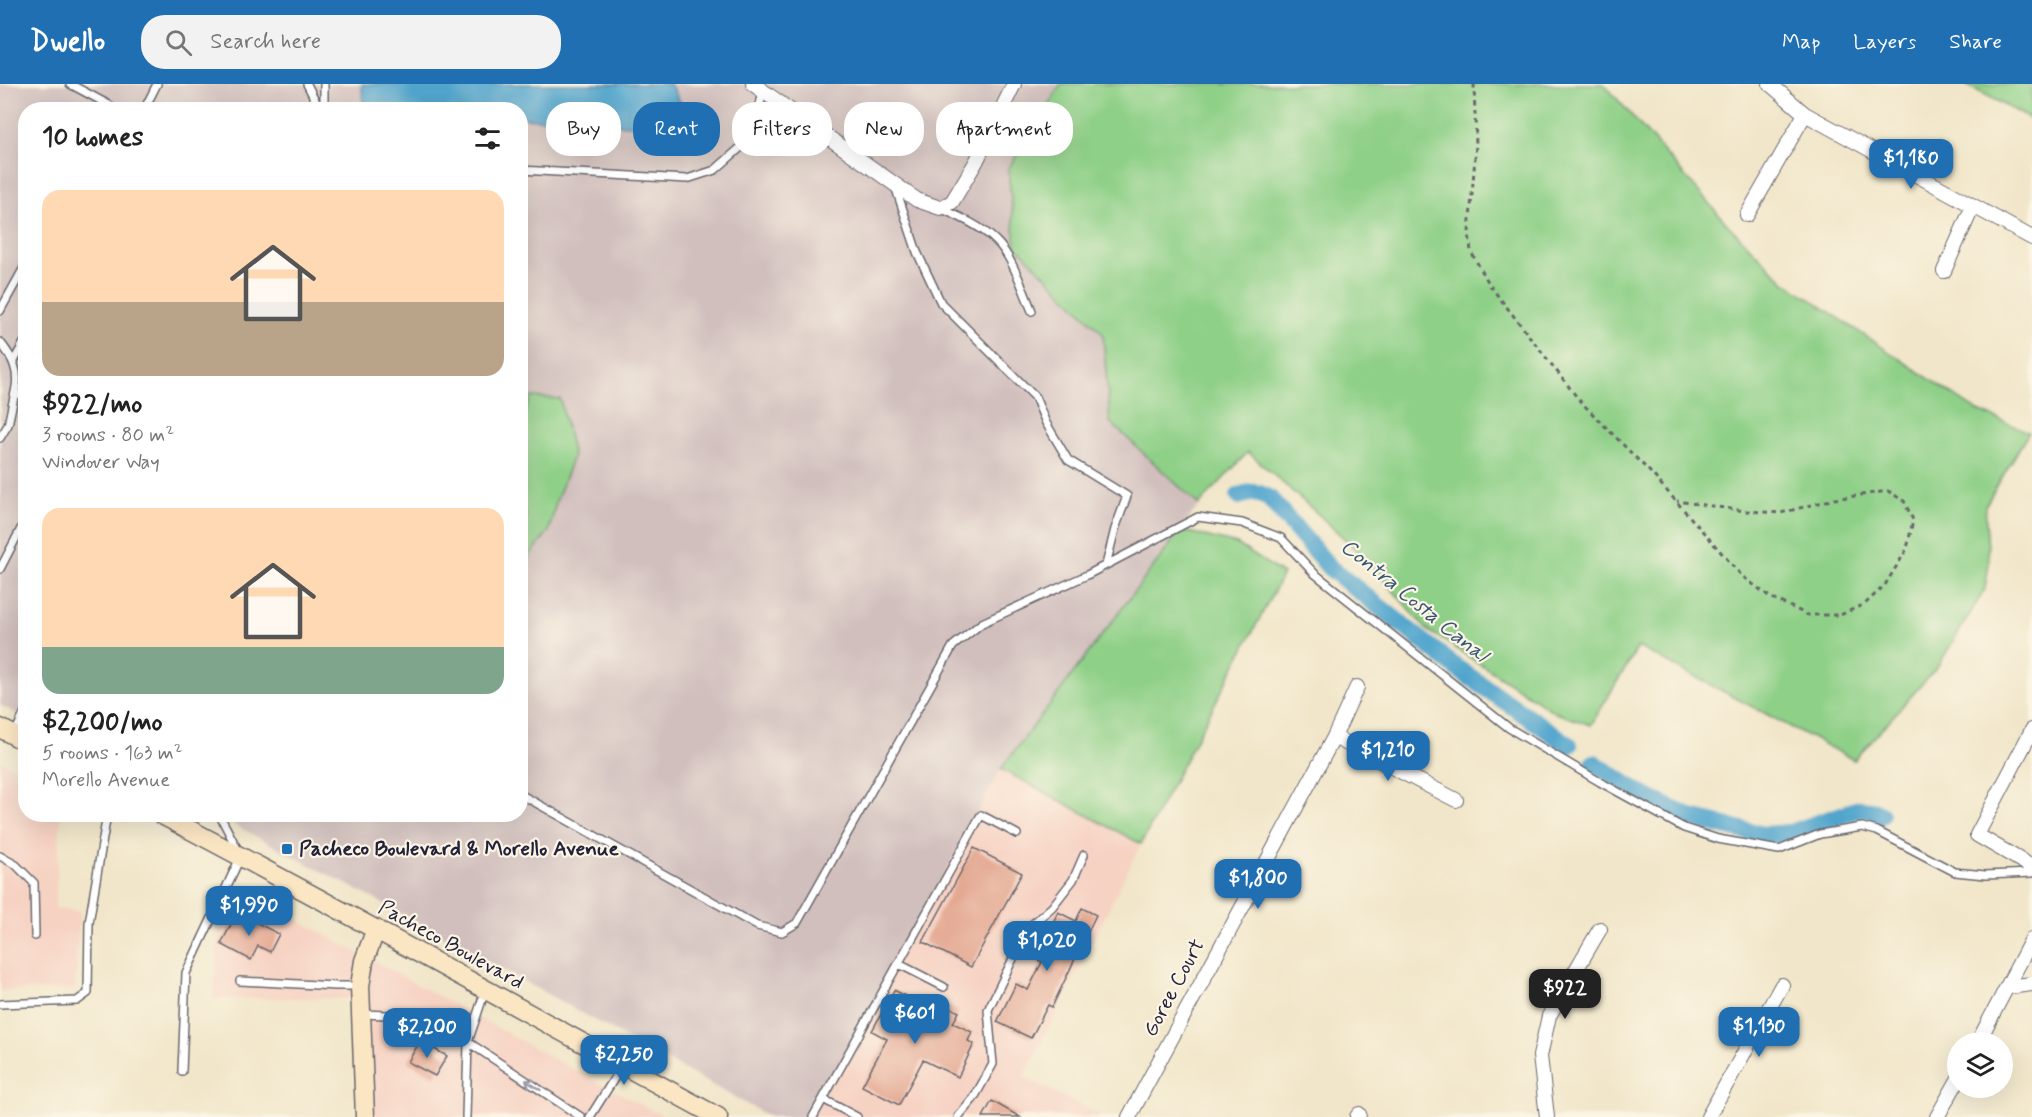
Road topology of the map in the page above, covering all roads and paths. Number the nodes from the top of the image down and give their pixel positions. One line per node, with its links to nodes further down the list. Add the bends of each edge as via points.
1 (70, 84): 9 (lane)
2 (157, 84): 10 (lane)
3 (307, 84): 11 (lane)
4 (324, 84): 12 (lane)
5 (1014, 84): 17 (street, via 976,162 952,202)
6 (1474, 84): 30 (path, via 1476,145 1471,252 1491,287 1580,401)
7 (1770, 84): 13 (street)
8 (758, 88): 14 (lane, via 756,120 740,148 716,170 687,179); 15 (street)
9 (104, 102)
10 (148, 102)
11 (317, 102)
12 (323, 102)
13 (1804, 114): 16 (street); 18 (street)
14 (528, 170)
15 (896, 186): 17 (street, via 917,201); 32 (lane, via 916,252 941,303 1035,397 1068,460 1127,496)
16 (1973, 206): 19 (street); 20 (street)
17 (940, 208): 23 (lane, via 971,222 997,242)
18 (1747, 215)
19 (2032, 238)
20 (1944, 271)
21 (18, 278): 22 (lane)
22 (0, 311)
23 (1032, 311)
24 (0, 342): 26 (lane)
25 (18, 354): 26 (lane)
26 (14, 361): 27 (lane, via 18,380)
27 (15, 392): 28 (lane); 29 (lane, via 8,425)
28 (18, 394)
29 (0, 438)
30 (1677, 501): 30 (path, via 1742,576 1770,597 1808,615 1840,615 1865,604 1885,585 1906,549 1913,520 1904,501 1888,491 1834,499 1781,513)
31 (18, 534): 33 (lane)
32 (1106, 565): 37 (lane, via 982,623 953,646 797,922 782,932 757,926); 47 (lane, via 1198,517 1242,524 1281,538 1314,573 1509,728 1684,828 1718,839 1779,850 1820,834 1862,827 1955,872)
33 (0, 569)
34 (1357, 687): 36 (street, Goree Court)
35 (2032, 730): 46 (street, via 1977,835)
36 (1334, 737): 38 (street); 76 (street, Goree Court)
37 (528, 798)
38 (1456, 800)
39 (106, 822): 60 (lane, via 88,923 88,993 77,1000)
40 (175, 822): 45 (main road, Pacheco Boulevard)
41 (223, 822): 45 (lane)
42 (1017, 834): 52 (lane, via 981,815)
43 (1084, 855): 75 (lane, via 1073,880 1052,907 1028,928 988,1010 993,1064)
44 (0, 856): 50 (lane, via 34,883)
45 (241, 856): 48 (main road, Pacheco Boulevard); 65 (lane, via 186,973)
46 (2032, 867)
47 (2032, 873)
48 (376, 929): 56 (main road); 59 (main road, Pacheco Boulevard)
49 (1600, 929): 77 (street, via 1549,1016 1540,1056)
50 (35, 936)
51 (2032, 939): 58 (street)
52 (898, 964): 57 (lane); 67 (lane)
53 (240, 981): 56 (lane)
54 (2032, 984): 58 (street)
55 (1782, 985): 78 (street)
56 (360, 986): 61 (main road)
57 (944, 987)
58 (2008, 987): 62 (street)
59 (485, 991): 63 (lane); 64 (main road, Pacheco Boulevard)
60 (0, 1004)
61 (361, 1014): 63 (lane, via 411,1018); 68 (main road)
62 (1983, 1032)
63 (468, 1042): 69 (lane); 70 (lane, one-way to 63)
64 (622, 1064): 71 (lane); 72 (main road, Pacheco Boulevard)
65 (182, 1071)
66 (1948, 1098): 79 (street)
67 (823, 1100): 73 (lane); 74 (lane)
68 (365, 1117)
69 (466, 1117)
70 (581, 1117)
71 (590, 1117)
72 (718, 1117)
73 (813, 1117)
74 (857, 1117)
75 (958, 1117)
76 (1129, 1117)
77 (1547, 1117)
78 (1708, 1117)
79 (1937, 1117)

